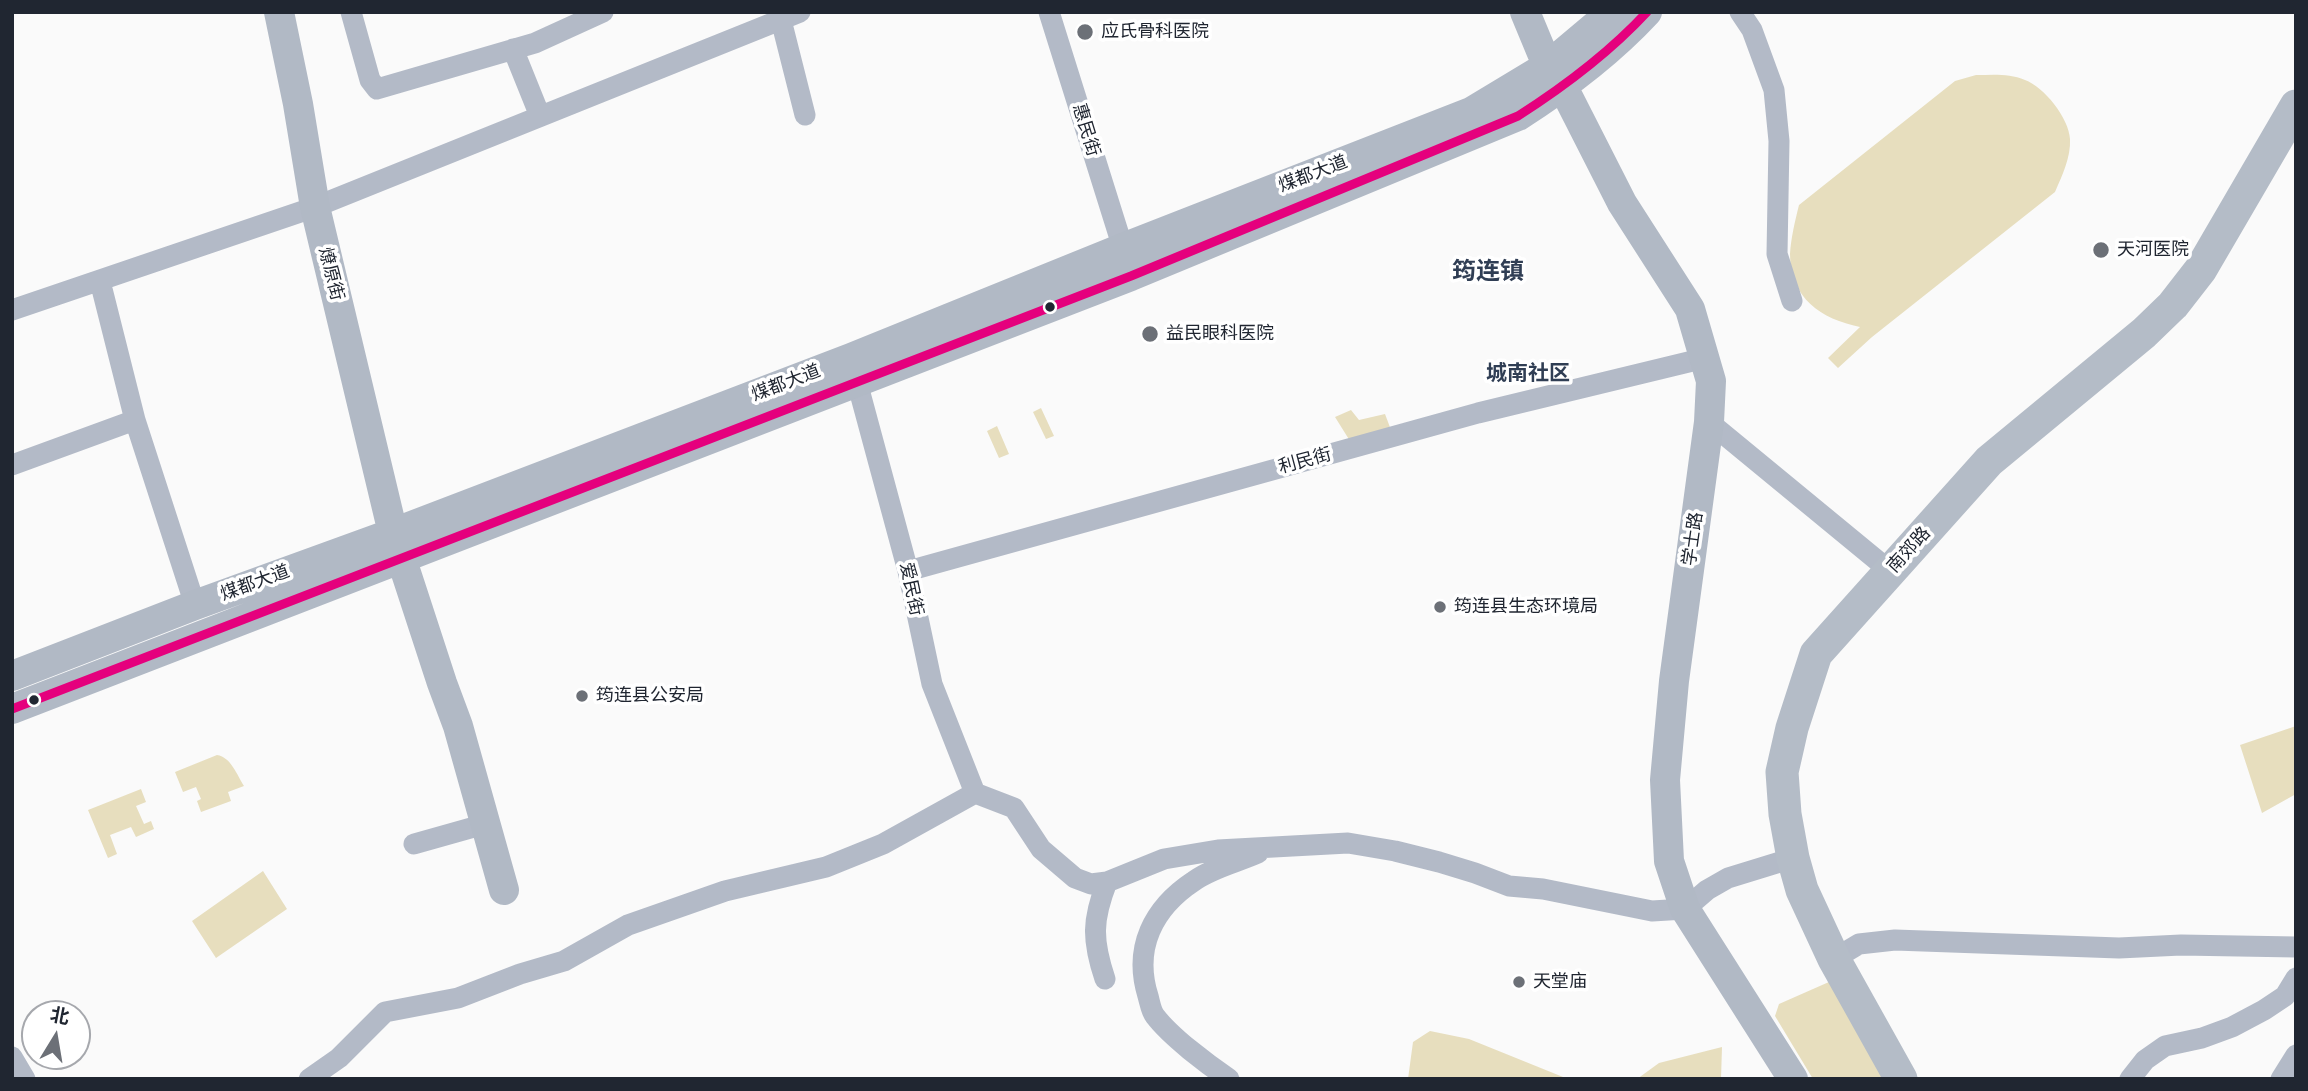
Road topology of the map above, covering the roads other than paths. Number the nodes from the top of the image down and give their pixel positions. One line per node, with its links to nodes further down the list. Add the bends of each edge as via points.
1 (279, 12): 15 (main road, 燎原街)
2 (351, 12): 10 (street, via 370,80 377,89)
3 (603, 12): 10 (street)
4 (1049, 12): 16 (street, 惠民街)
5 (1525, 12): 11 (main road, 学士路)
6 (1612, 12): 11 (main road)
7 (1647, 12): 11 (main road, via 1625,36)
8 (1740, 12): 18 (street, via 1752,30 1774,90 1779,141 1777,254)
9 (787, 14): 13 (street); 14 (street)
10 (513, 49): 14 (street)
11 (1556, 76): 16 (main road, 煤都大道); 20 (main road, 学士路, via 1622,203 1690,309); 21 (main road, 煤都大道, via 1512,119 1143,271)
12 (2296, 106): 27 (main road, 南郊路, via 2202,269 2173,305 1989,461)
13 (805, 114)
14 (540, 116): 15 (street)
15 (315, 207): 17 (street); 25 (main road, 燎原街)
16 (1123, 248): 21 (main road, 煤都大道)
17 (100, 281): 19 (street); 22 (street)
18 (1792, 301)
19 (12, 310)
20 (1705, 358): 23 (main road, 学士路, via 1711,381); 26 (street, 利民街, via 1478,414)
21 (854, 370): 25 (main road, 煤都大道); 26 (street, 爱民街)
22 (135, 421): 24 (street); 28 (street)
23 (1709, 422): 27 (street); 38 (main road, 学士路, via 1665,780 1669,862)
24 (12, 465)
25 (398, 546): 28 (main road, 煤都大道); 30 (main road, 煤都大道); 32 (main road, 燎原街, via 458,726)
26 (908, 571): 31 (street, 爱民街, via 932,684)
27 (1890, 571): 35 (main road, 南郊路, via 1816,654 1782,772)
28 (195, 605): 29 (main road, 煤都大道)
29 (12, 676)
30 (12, 709)
31 (975, 793): 36 (street, via 1014,808 1041,849 1075,878 1091,884); 46 (street, via 883,844 826,867 724,891 628,925 564,961 458,999 385,1012 339,1058)
32 (485, 824): 33 (street); 37 (main road, 燎原街)
33 (414, 844)
34 (1273, 847): 36 (street, via 1164,859); 38 (street, via 1348,843 1417,857 1509,886 1647,911); 47 (street, via 1197,879 1178,892 1158,914 1144,944 1143,982 1153,1015)
35 (1793, 858): 38 (street, via 1728,878); 40 (main road, 南郊路, via 1802,890)
36 (1107, 881): 42 (street, via 1094,934)
37 (504, 890)
38 (1685, 909): 48 (main road, 学士路)
39 (2296, 947): 40 (street, via 2119,948 1895,940 1860,944)
40 (1834, 959): 49 (main road, 南郊路)
41 (2296, 978): 50 (street, via 2285,996 2264,1010 2202,1038 2165,1046 2145,1060)
42 (1105, 979)
43 (2296, 1055): 51 (street)
44 (12, 1057): 45 (street)
45 (25, 1079)
46 (309, 1079)
47 (1229, 1079)
48 (1793, 1079)
49 (1901, 1079)
50 (2130, 1079)
51 (2281, 1079)

